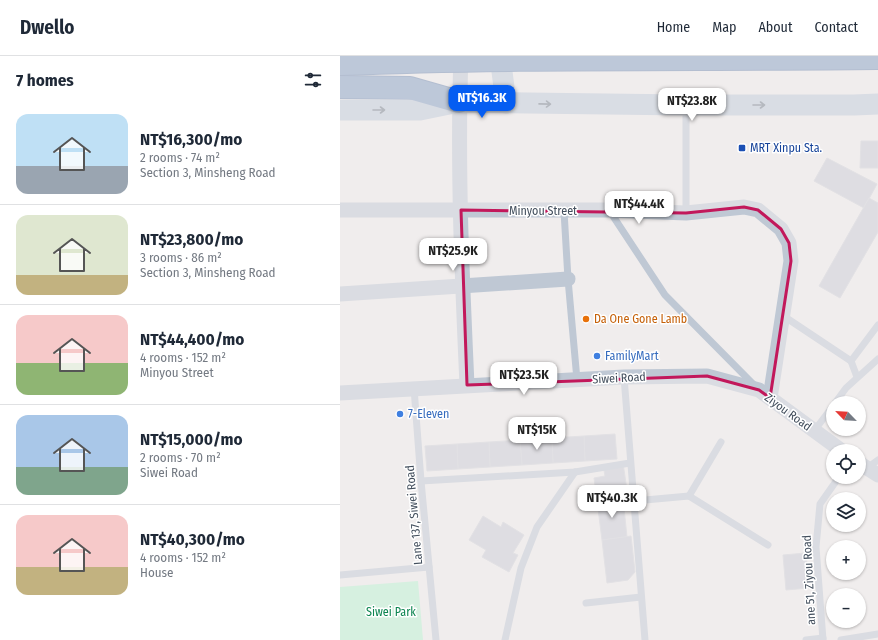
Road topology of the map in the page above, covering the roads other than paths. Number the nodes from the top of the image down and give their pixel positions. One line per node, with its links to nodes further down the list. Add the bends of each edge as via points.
1 (461, 56): 8 (street)
2 (500, 56): 9 (main road)
3 (340, 57): 5 (highway, bridge)
4 (878, 58): 5 (highway, bridge)
5 (403, 62): 6 (highway, bridge)
6 (340, 64)
7 (340, 87): 8 (highway, via 410,88)
8 (459, 102): 9 (main road); 12 (main road, one-way to 8, via 420,110); 14 (street)
9 (506, 103): 11 (main road, one-way to 11)
10 (878, 104): 11 (main road, one-way to 10)
11 (686, 105): 17 (lane)
12 (340, 110)
13 (340, 210): 14 (street, Minyou Street)
14 (461, 210): 16 (street, Minyou Street); 19 (street)
15 (609, 210): 16 (street, Minyou Street); 17 (street, Minyou Street); 32 (lane, via 665,296)
16 (564, 211): 18 (lane)
17 (686, 213): 21 (street, Minyou Street, via 744,207 758,210 781,229 789,243 791,261)
18 (568, 279): 19 (street); 28 (lane)
19 (462, 285): 20 (street); 29 (street)
20 (340, 294)
21 (782, 315): 24 (lane); 32 (street, Minyou Street)
22 (878, 325): 24 (lane)
23 (878, 359): 27 (lane)
24 (851, 361): 27 (lane)
25 (707, 376): 26 (street, Siwei Road); 32 (street, Ziyou Road)
26 (624, 377): 28 (street, Siwei Road); 38 (lane)
27 (857, 377): 33 (lane)
28 (577, 380): 29 (street, Siwei Road)
29 (467, 385): 30 (street, Siwei Road)
30 (414, 388): 31 (street, Siwei Road); 40 (lane, Lane 137, Siwei Road)
31 (340, 393)
32 (764, 394): 35 (street, Ziyou Road)
33 (840, 396)
34 (826, 415): 35 (lane)
35 (814, 431): 37 (street, Ziyou Road)
36 (721, 442): 42 (lane)
37 (832, 444)
38 (630, 463): 39 (lane); 43 (lane)
39 (575, 472): 40 (lane); 52 (lane, via 537,527 521,568)
40 (421, 481): 45 (lane, Lane 137, Siwei Road)
41 (834, 484): 50 (lane, ane 51, Ziyou Road, via 820,504 816,547)
42 (689, 496): 43 (lane); 44 (lane)
43 (634, 501): 47 (lane)
44 (768, 546)
45 (430, 568): 46 (lane); 51 (lane, Lane 137, Siwei Road)
46 (340, 575)
47 (641, 597): 48 (lane); 53 (lane)
48 (586, 603)
49 (878, 634): 55 (lane)
50 (823, 639): 54 (lane)
51 (436, 640)
52 (505, 640)
53 (645, 640)
54 (806, 640)
55 (841, 640)

